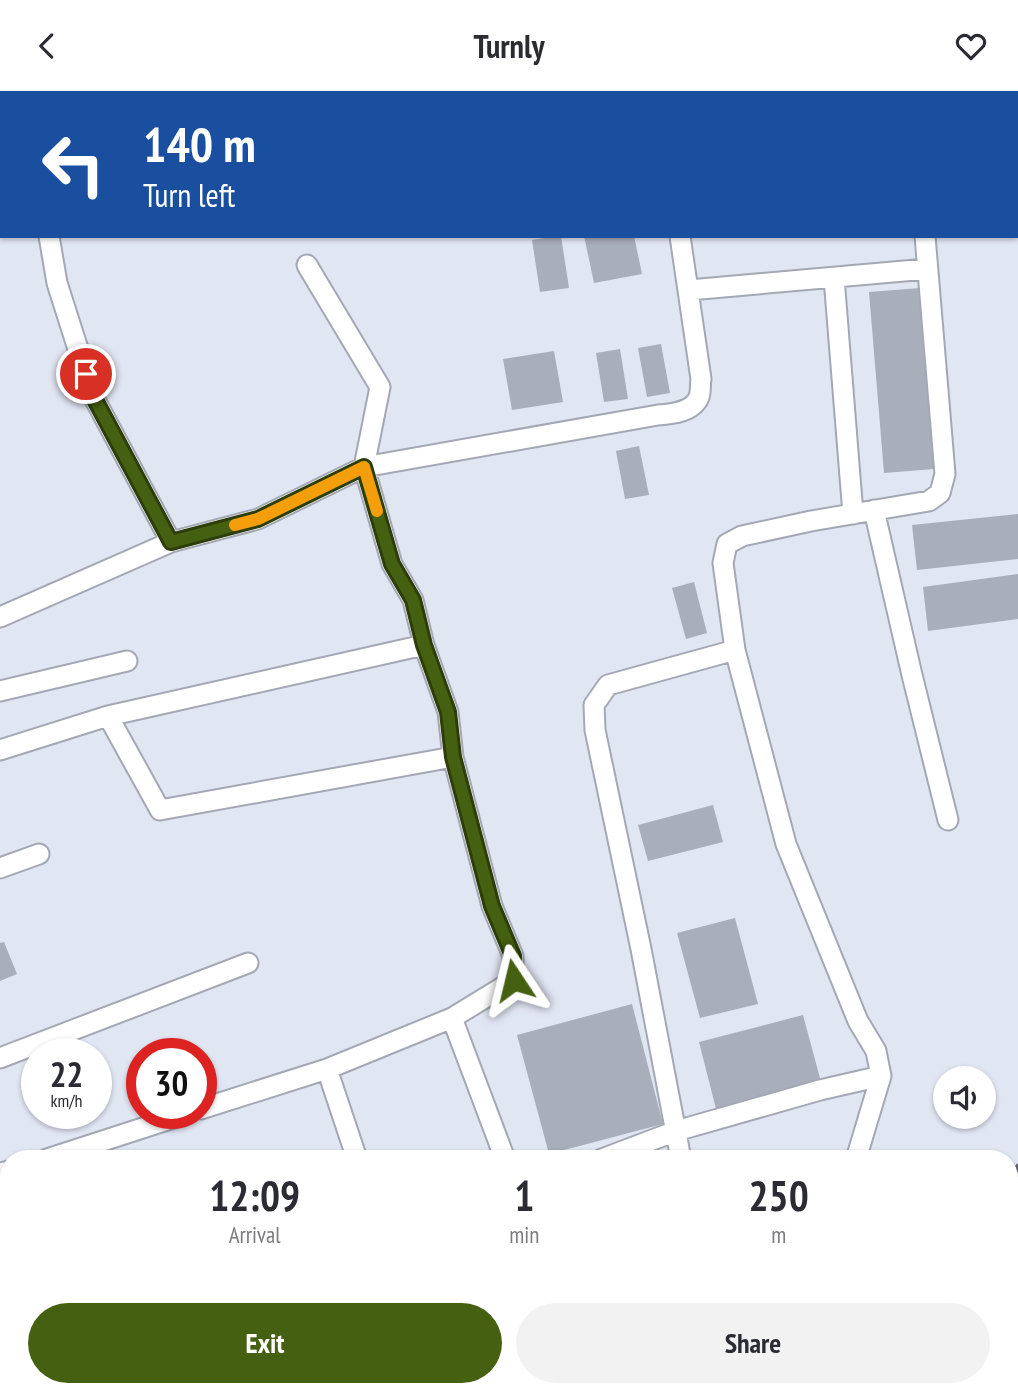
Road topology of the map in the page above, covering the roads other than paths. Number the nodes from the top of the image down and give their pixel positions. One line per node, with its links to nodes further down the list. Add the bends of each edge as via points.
1 (49, 238): 11 (street, via 57,283 93,396)
2 (680, 238): 7 (street)
3 (925, 238): 5 (street)
4 (307, 265): 8 (street, via 380,387)
5 (928, 269): 6 (street); 9 (street, via 946,474 940,493 929,501)
6 (834, 278): 7 (street); 10 (street)
7 (689, 291): 8 (street, via 701,379 698,398 689,407 675,414)
8 (364, 467): 11 (street, via 258,519); 13 (street, via 392,564 413,600)
9 (874, 510): 10 (street); 20 (street)
10 (853, 514): 14 (street, via 742,535 727,544 723,563)
11 (171, 542): 12 (street)
12 (0, 617)
13 (424, 645): 17 (street); 19 (street, via 448,712)
14 (735, 650): 27 (street, via 786,844 858,1021 876,1051); 30 (street, via 608,685 594,705 595,730)
15 (127, 661): 16 (street)
16 (0, 691)
17 (108, 716): 18 (street); 19 (street, via 160,810)
18 (0, 750)
19 (453, 757): 24 (street, via 492,906 513,956 514,980)
20 (948, 820)
21 (39, 854): 22 (street)
22 (0, 868)
23 (248, 963): 25 (street)
24 (452, 1018): 26 (street); 33 (street)
25 (0, 1058)
26 (327, 1069): 28 (street); 32 (street)
27 (881, 1076): 30 (street); 36 (street)
28 (217, 1104)
29 (140, 1129): 31 (street)
30 (676, 1131): 34 (street); 35 (street)
31 (75, 1150)
32 (354, 1150)
33 (502, 1150)
34 (626, 1150)
35 (679, 1150)
36 (859, 1150)

